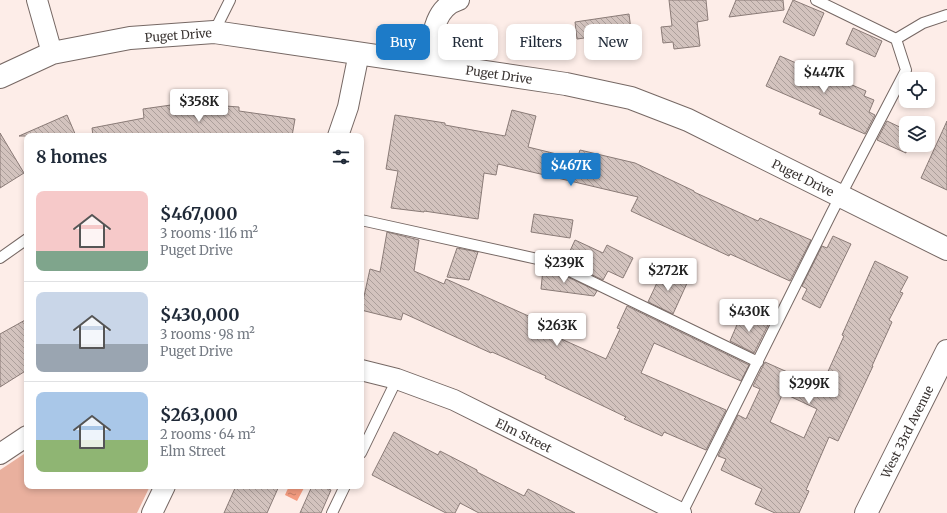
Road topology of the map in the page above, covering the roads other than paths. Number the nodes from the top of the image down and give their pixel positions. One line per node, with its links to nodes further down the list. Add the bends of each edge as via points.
1 (37, 0): 8 (street)
2 (230, 0): 6 (lane)
3 (459, 0): 10 (street, via 446,7 439,15)
4 (816, 0): 7 (lane)
5 (947, 15): 7 (lane, via 923,23)
6 (214, 32): 8 (street, Puget Drive, via 130,38); 9 (street, Puget Drive)
7 (896, 39): 13 (lane, via 906,70)
8 (52, 53): 11 (street, Puget Drive)
9 (359, 53): 10 (street, Puget Drive); 12 (street, via 348,107)
10 (428, 64): 13 (street, Puget Drive, via 566,84 631,98 688,120)
11 (0, 77)
12 (339, 133)
13 (841, 195): 16 (street, Puget Drive); 19 (lane)
14 (364, 221): 19 (lane, via 551,262)
15 (24, 241): 17 (lane)
16 (947, 249)
17 (0, 258)
18 (947, 351): 30 (street, West 33rd Avenue)
19 (758, 362): 29 (lane)
20 (364, 371): 21 (street, Elm Street)
21 (397, 379): 23 (lane); 29 (street, Elm Street, via 454,400)
22 (24, 438): 24 (street)
23 (364, 448)
24 (0, 454)
25 (164, 489): 27 (street)
26 (344, 489): 28 (lane)
27 (152, 513)
28 (332, 513)
29 (682, 513)
30 (866, 513)

